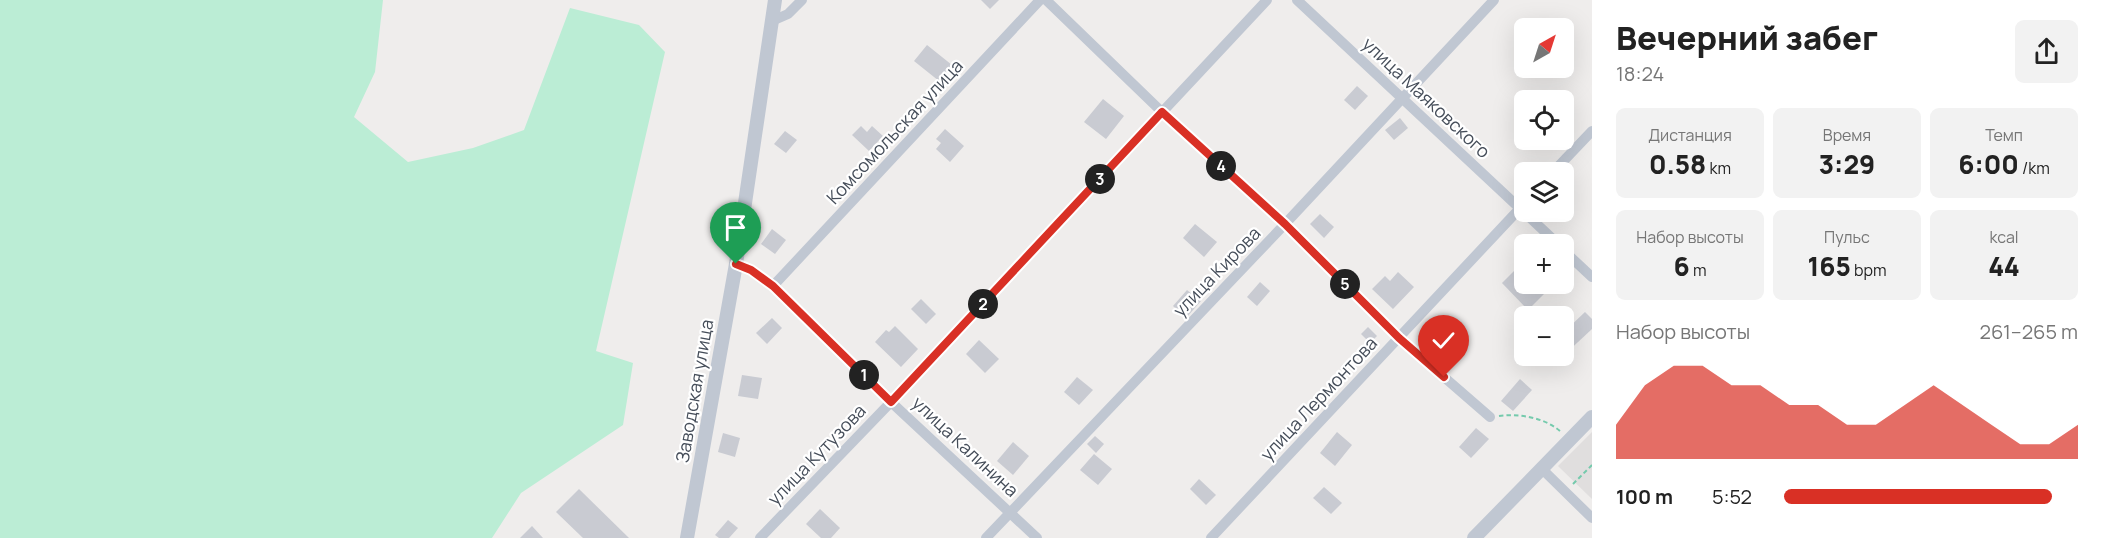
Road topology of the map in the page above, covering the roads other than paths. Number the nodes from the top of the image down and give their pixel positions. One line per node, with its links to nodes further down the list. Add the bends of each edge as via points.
1 (775, 0): 8 (street, Заводская улица)
2 (802, 0): 8 (street, via 788,14)
3 (1041, 0): 21 (street, Комсомольская улица)
4 (1046, 0): 10 (street)
5 (1267, 0): 10 (street, улица Кутузова)
6 (1297, 0): 9 (street, улица Маяковского)
7 (1494, 0): 9 (street, улица Кирова)
8 (772, 21): 19 (street, Заводская улица)
9 (1403, 98): 13 (street, улица Маяковского); 16 (street, улица Кирова)
10 (1162, 112): 16 (street); 23 (street, улица Кутузова)
11 (1592, 131): 12 (street)
12 (1563, 162)
13 (1514, 199)
14 (1514, 215): 22 (street, улица Лермонтова)
15 (1537, 222): 17 (street, улица Маяковского)
16 (1285, 224): 22 (street); 27 (street, улица Кирова)
17 (1549, 234)
18 (1574, 260): 20 (street)
19 (736, 264): 21 (street, улица Калинина); 29 (street, Заводская улица)
20 (1592, 277)
21 (773, 286): 23 (street, улица Калинина)
22 (1399, 338): 24 (street); 33 (street, улица Лермонтова)
23 (891, 402): 27 (street, улица Калинина); 30 (street, улица Кутузова)
24 (1490, 417)
25 (1592, 417): 26 (street)
26 (1542, 469): 28 (street); 34 (street)
27 (1010, 512): 31 (street, улица Кирова); 32 (street, улица Калинина)
28 (1592, 519)
29 (687, 538)
30 (760, 538)
31 (986, 538)
32 (1036, 538)
33 (1211, 538)
34 (1474, 538)

